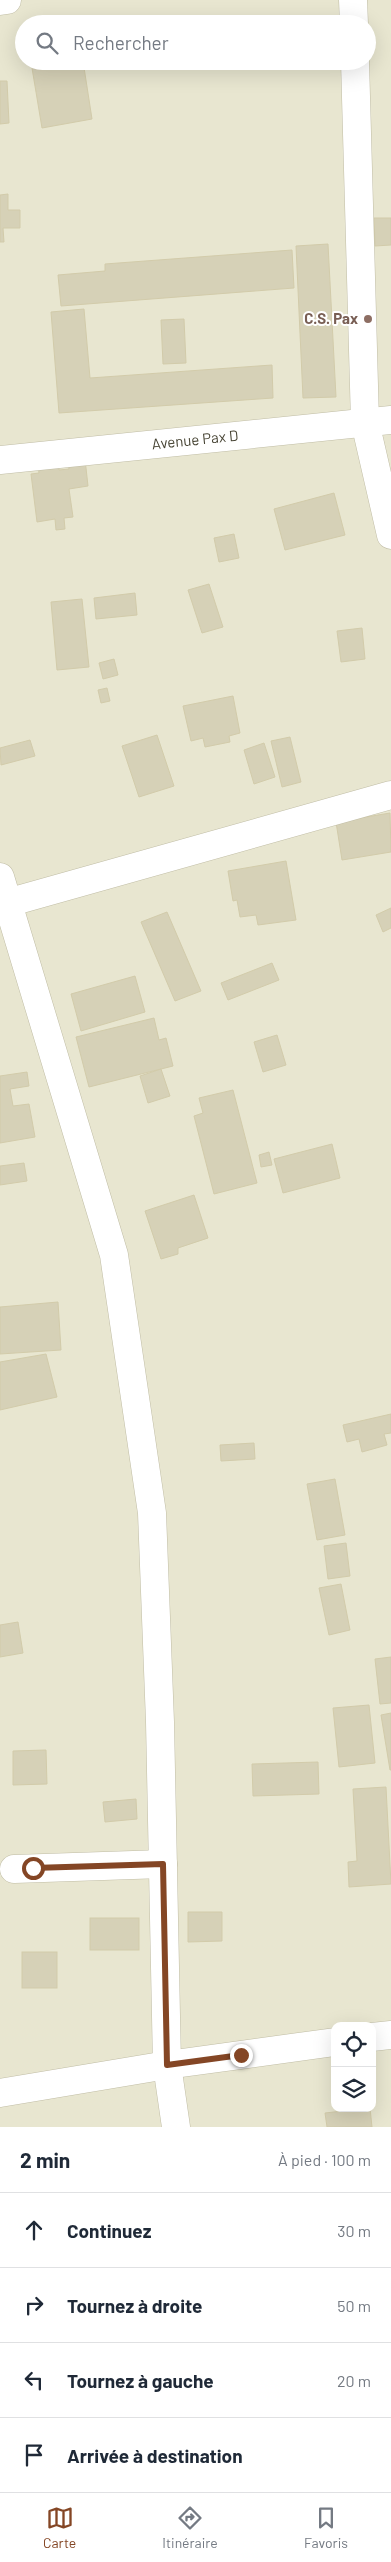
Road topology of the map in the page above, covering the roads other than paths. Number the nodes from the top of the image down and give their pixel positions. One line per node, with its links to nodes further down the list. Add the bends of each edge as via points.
1 (7, 0): 3 (street)
2 (353, 0): 4 (street)
3 (0, 1)
4 (354, 15)
5 (356, 70): 6 (street)
6 (378, 421): 7 (street, Avenue Pax D); 8 (street)
7 (0, 460)
8 (391, 536)
9 (391, 795): 10 (street)
10 (3, 890): 11 (street, via 114,1255 152,1513)
11 (163, 1864): 12 (street); 16 (street)
12 (14, 1869)
13 (391, 2035): 14 (street)
14 (376, 2037)
15 (331, 2043): 16 (street)
16 (167, 2065): 17 (street); 18 (street)
17 (0, 2093)
18 (176, 2127)

